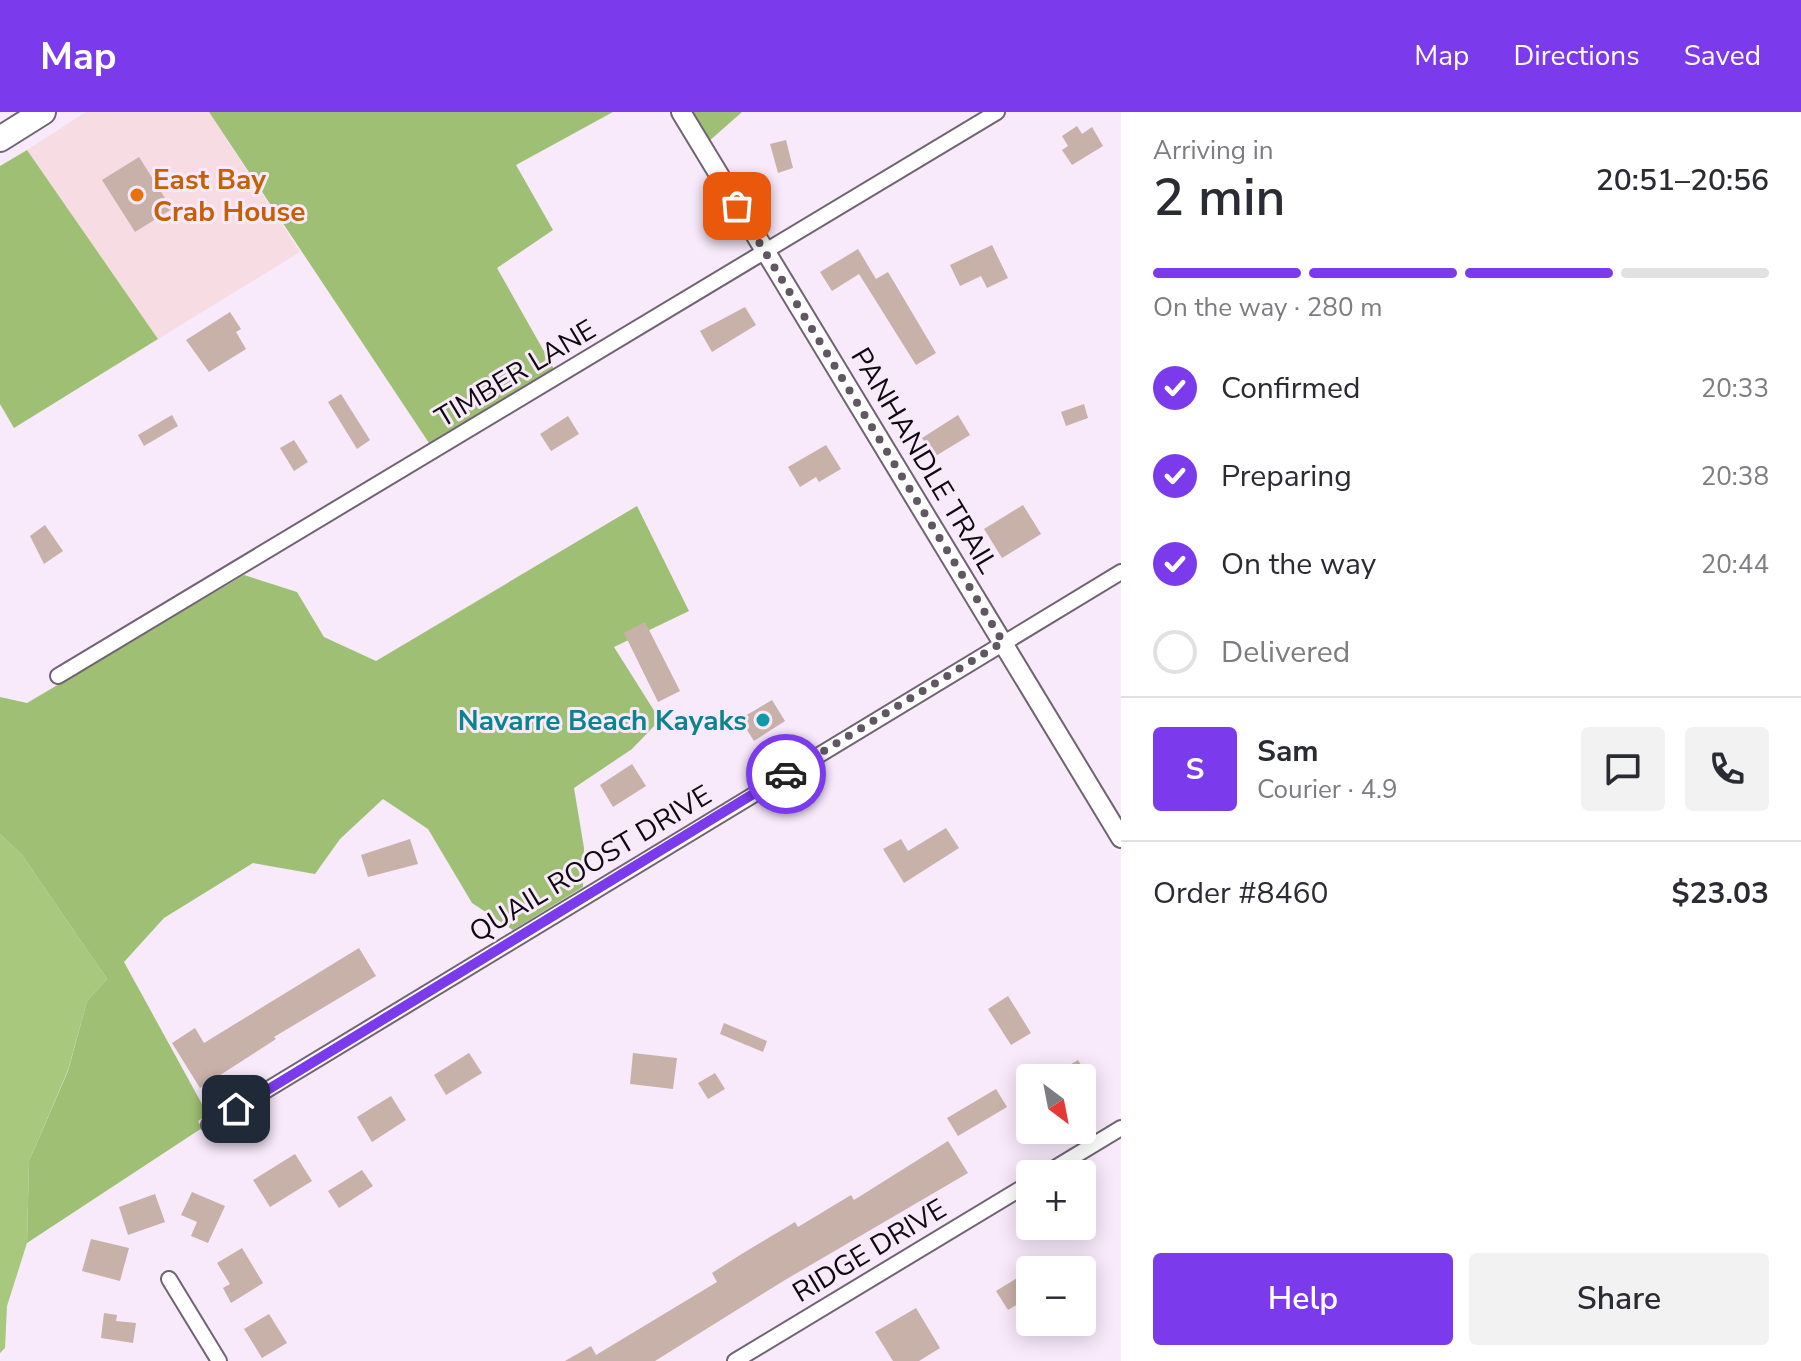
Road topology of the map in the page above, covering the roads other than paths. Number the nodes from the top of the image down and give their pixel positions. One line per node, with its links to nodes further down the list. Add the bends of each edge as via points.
1 (43, 112): 4 (highway)
2 (681, 112): 5 (street, PANHANDLE TRAIL)
3 (997, 112): 5 (street, TIMBER LANE)
4 (0, 139)
5 (765, 253): 7 (street, PANHANDLE TRAIL); 8 (street, TIMBER LANE)
6 (1121, 572): 7 (street, QUAIL ROOST DRIVE)
7 (1003, 642): 9 (street, PANHANDLE TRAIL); 10 (street, QUAIL ROOST DRIVE)
8 (58, 676)
9 (1121, 838)
10 (209, 1125)
11 (1121, 1128): 12 (street)
12 (1068, 1160)
13 (1016, 1191): 16 (street, RIDGE DRIVE)
14 (169, 1279): 15 (street)
15 (219, 1361)
16 (735, 1361)

